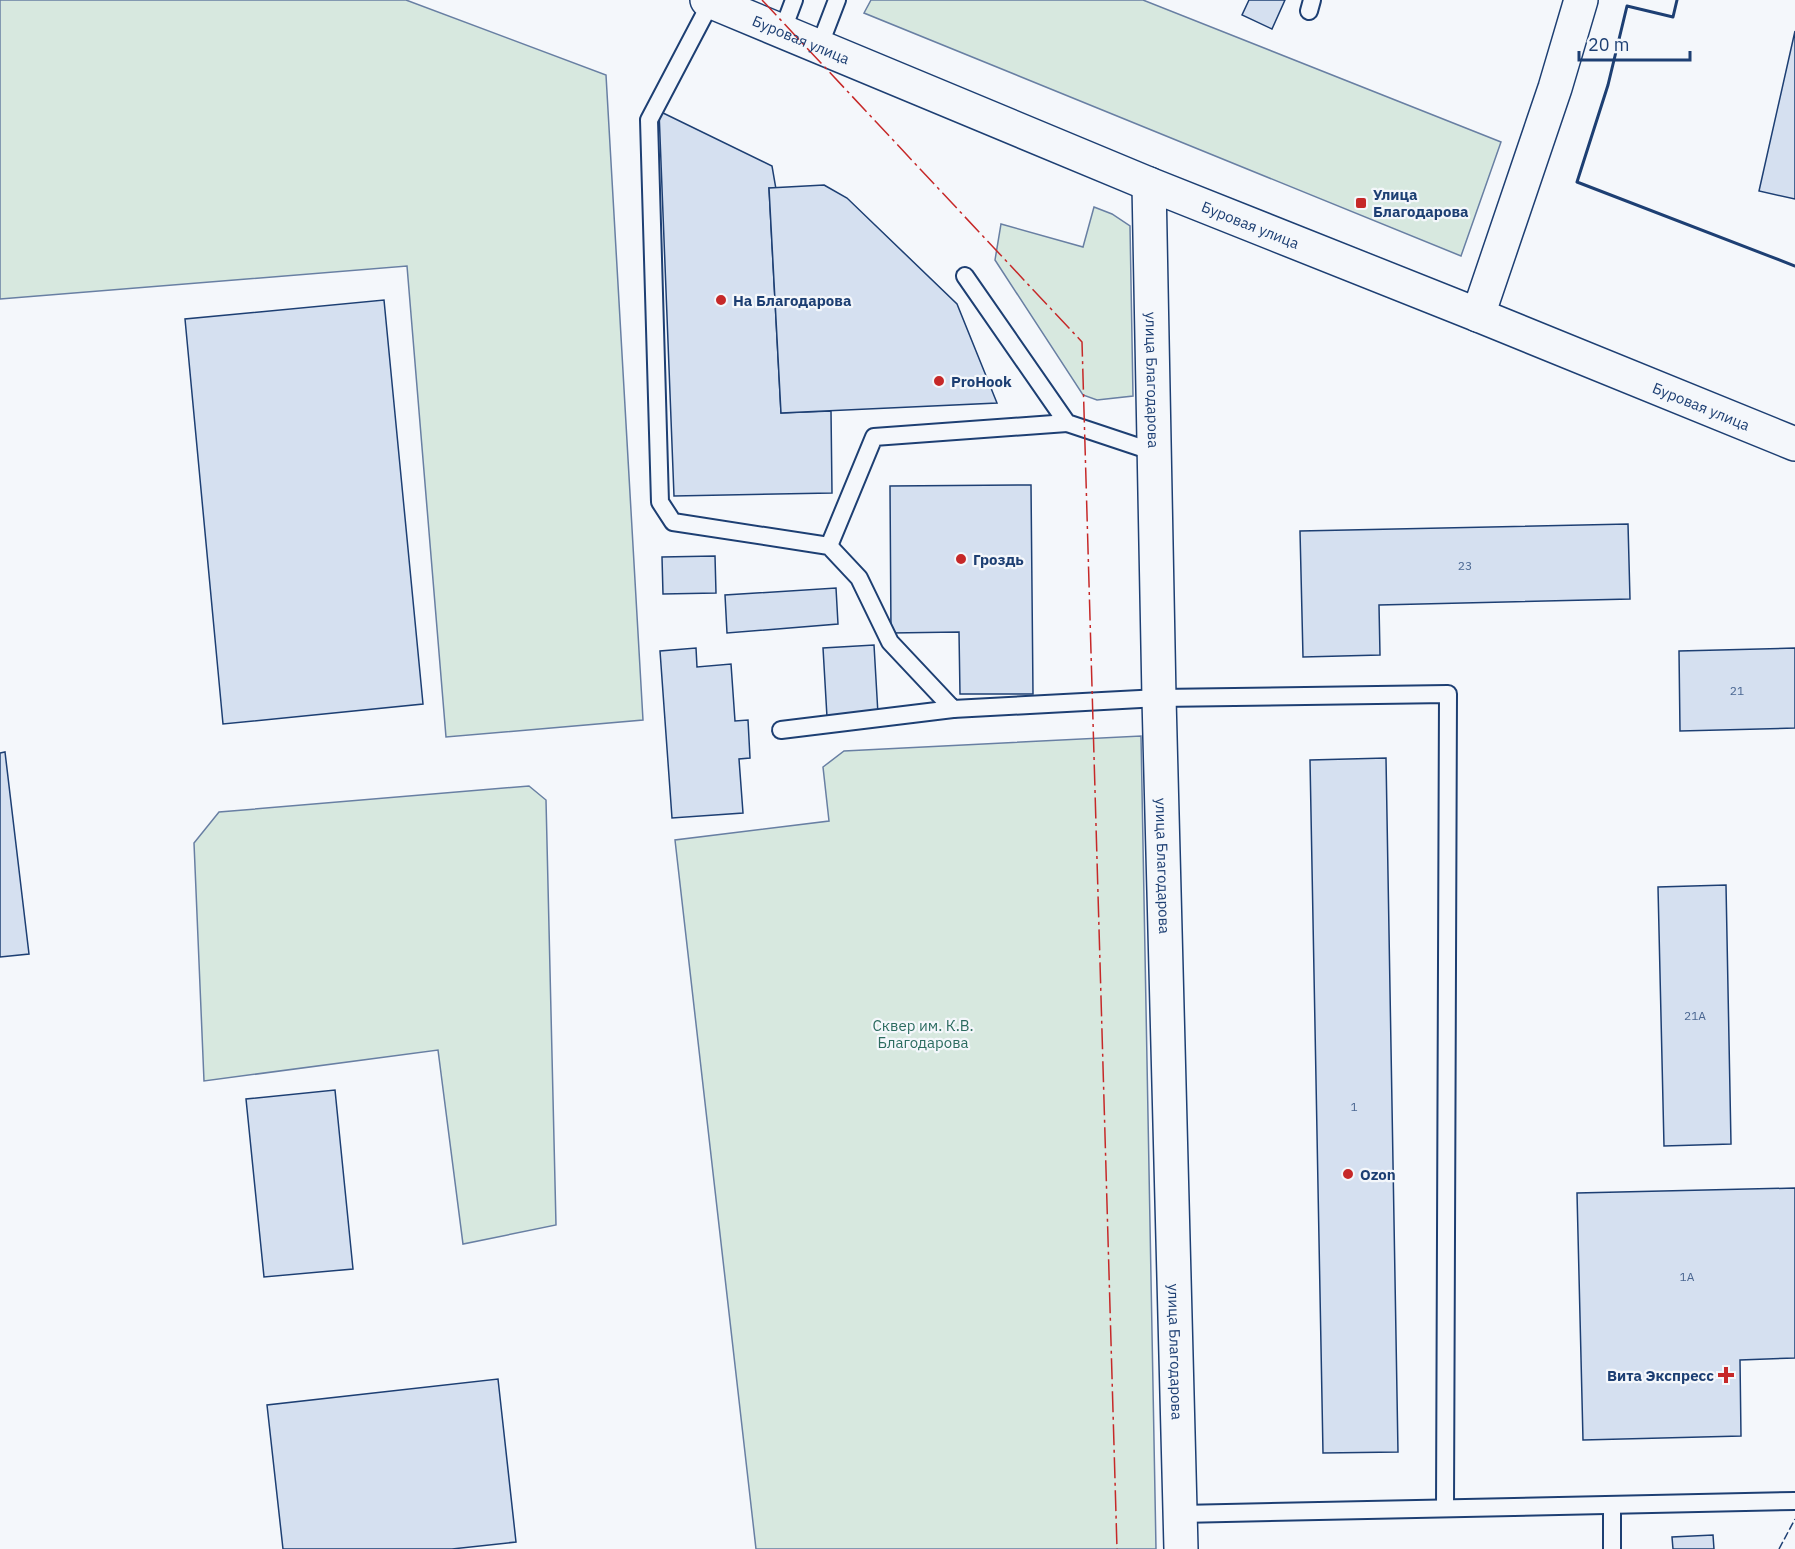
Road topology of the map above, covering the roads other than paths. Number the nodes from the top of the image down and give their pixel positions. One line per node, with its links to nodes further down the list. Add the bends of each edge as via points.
1 (794, 0): 5 (lane)
2 (837, 0): 6 (lane)
3 (1581, 0): 9 (street)
4 (709, 1): 5 (street, Буровая улица); 13 (lane, via 649,120 660,502 673,522)
5 (782, 32): 6 (street, Буровая улица)
6 (819, 47): 7 (street, Буровая улица)
7 (1149, 184): 9 (street, Буровая улица); 12 (street, улица Благодарова)
8 (964, 276): 10 (lane)
9 (1478, 315): 11 (street, Буровая улица)
10 (1067, 423): 12 (lane); 13 (lane, via 874,437)
11 (1795, 444)
12 (1154, 452): 14 (street, улица Благодарова)
13 (829, 546): 15 (lane, via 859,578 890,642)
14 (1159, 698): 15 (lane); 19 (lane, via 1448,694); 20 (street, улица Благодарова)
15 (953, 709): 16 (lane)
16 (781, 730)
17 (1795, 1501): 18 (lane)
18 (1612, 1505): 19 (lane); 22 (lane)
19 (1445, 1508): 20 (lane)
20 (1180, 1514): 21 (street, улица Благодарова)
21 (1181, 1549)
22 (1612, 1549)

